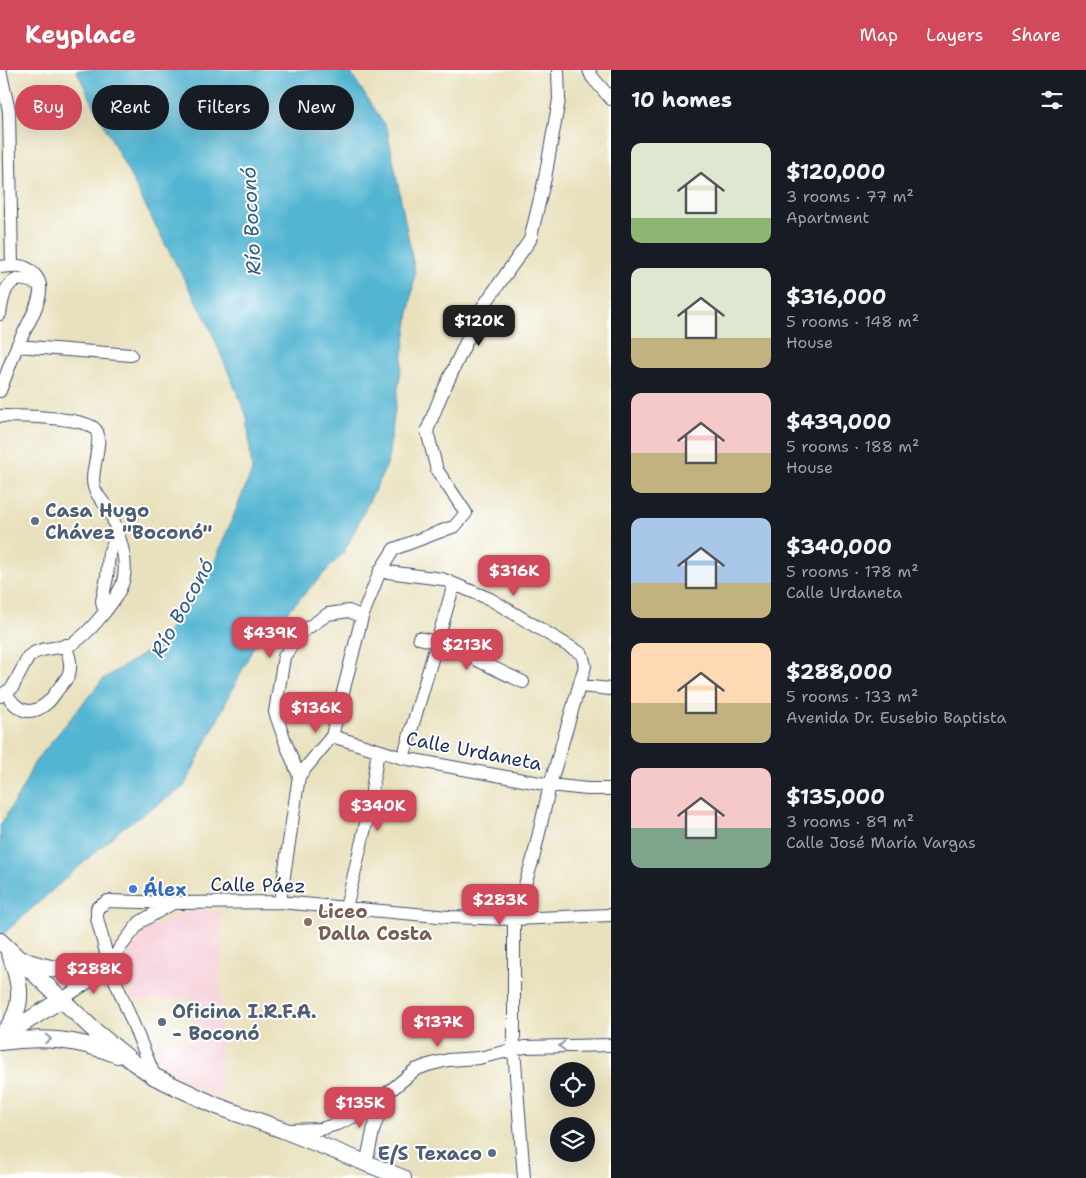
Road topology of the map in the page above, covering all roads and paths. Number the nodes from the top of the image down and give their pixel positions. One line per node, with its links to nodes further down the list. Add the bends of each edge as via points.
1 (0, 70): 5 (street, via 8,111)
2 (558, 70): 12 (street, via 559,100 546,178 530,240 482,308 427,431 437,470 466,513 455,526 394,549)
3 (589, 70): 4 (street)
4 (611, 99)
5 (6, 266): 6 (street, via 23,266 31,271)
6 (40, 285): 7 (street, via 24,279 14,281 7,287); 8 (street, via 38,303)
7 (0, 314)
8 (17, 346): 9 (street); 10 (street)
9 (131, 355)
10 (0, 390)
11 (0, 416): 17 (street, via 84,423 98,434 94,486 111,514 120,540 113,544 109,553 102,601 105,610 81,639)
12 (380, 571): 13 (street, via 442,579); 14 (street)
13 (454, 584): 16 (street); 19 (street, via 490,599 582,654 585,666)
14 (362, 617): 22 (street); 25 (street, via 349,611 328,614 299,634 284,657 275,712)
15 (419, 638): 16 (street)
16 (437, 642): 18 (street); 24 (street)
17 (65, 646): 21 (street, via 43,649 29,656 12,688); 21 (street, via 70,663 68,677 48,702 26,711)
18 (523, 682)
19 (580, 686): 20 (street); 26 (street)
20 (611, 689)
21 (3, 695)
22 (332, 736): 23 (street, Calle Urdaneta); 25 (street)
23 (378, 750): 24 (street, Calle Urdaneta); 30 (street, via 369,811)
24 (403, 758): 26 (street, Calle Urdaneta)
25 (299, 776): 28 (street)
26 (550, 785): 27 (street, Calle Urdaneta); 32 (street, via 534,858)
27 (611, 789)
28 (280, 902): 29 (street, Calle Páez); 30 (street, Calle Páez)
29 (173, 903): 34 (street, Calle Páez, via 140,922); 34 (street, Calle Páez, via 108,901 97,908)
30 (346, 908): 32 (street, Calle Páez)
31 (611, 915): 32 (street, Calle Páez)
32 (514, 919): 38 (street)
33 (7, 947): 34 (main road, via 33,964 89,973); 35 (main road); 36 (main road, via 20,990 16,1014)
34 (107, 971): 35 (street); 40 (street, Calle Páez)
35 (62, 999): 36 (main road); 39 (main road)
36 (0, 1039): 39 (main road, one-way to 39, via 66,1040 106,1050)
37 (611, 1045): 38 (street, one-way to 38)
38 (514, 1049): 41 (street, via 479,1058 428,1064 415,1070); 45 (street)
39 (133, 1062): 40 (main road)
40 (155, 1077): 42 (main road, via 217,1106)
41 (385, 1095): 42 (street, via 361,1113 340,1123 321,1129); 43 (street, via 374,1127)
42 (283, 1130): 43 (main road)
43 (368, 1171): 44 (main road)
44 (399, 1177)
45 (524, 1178)

